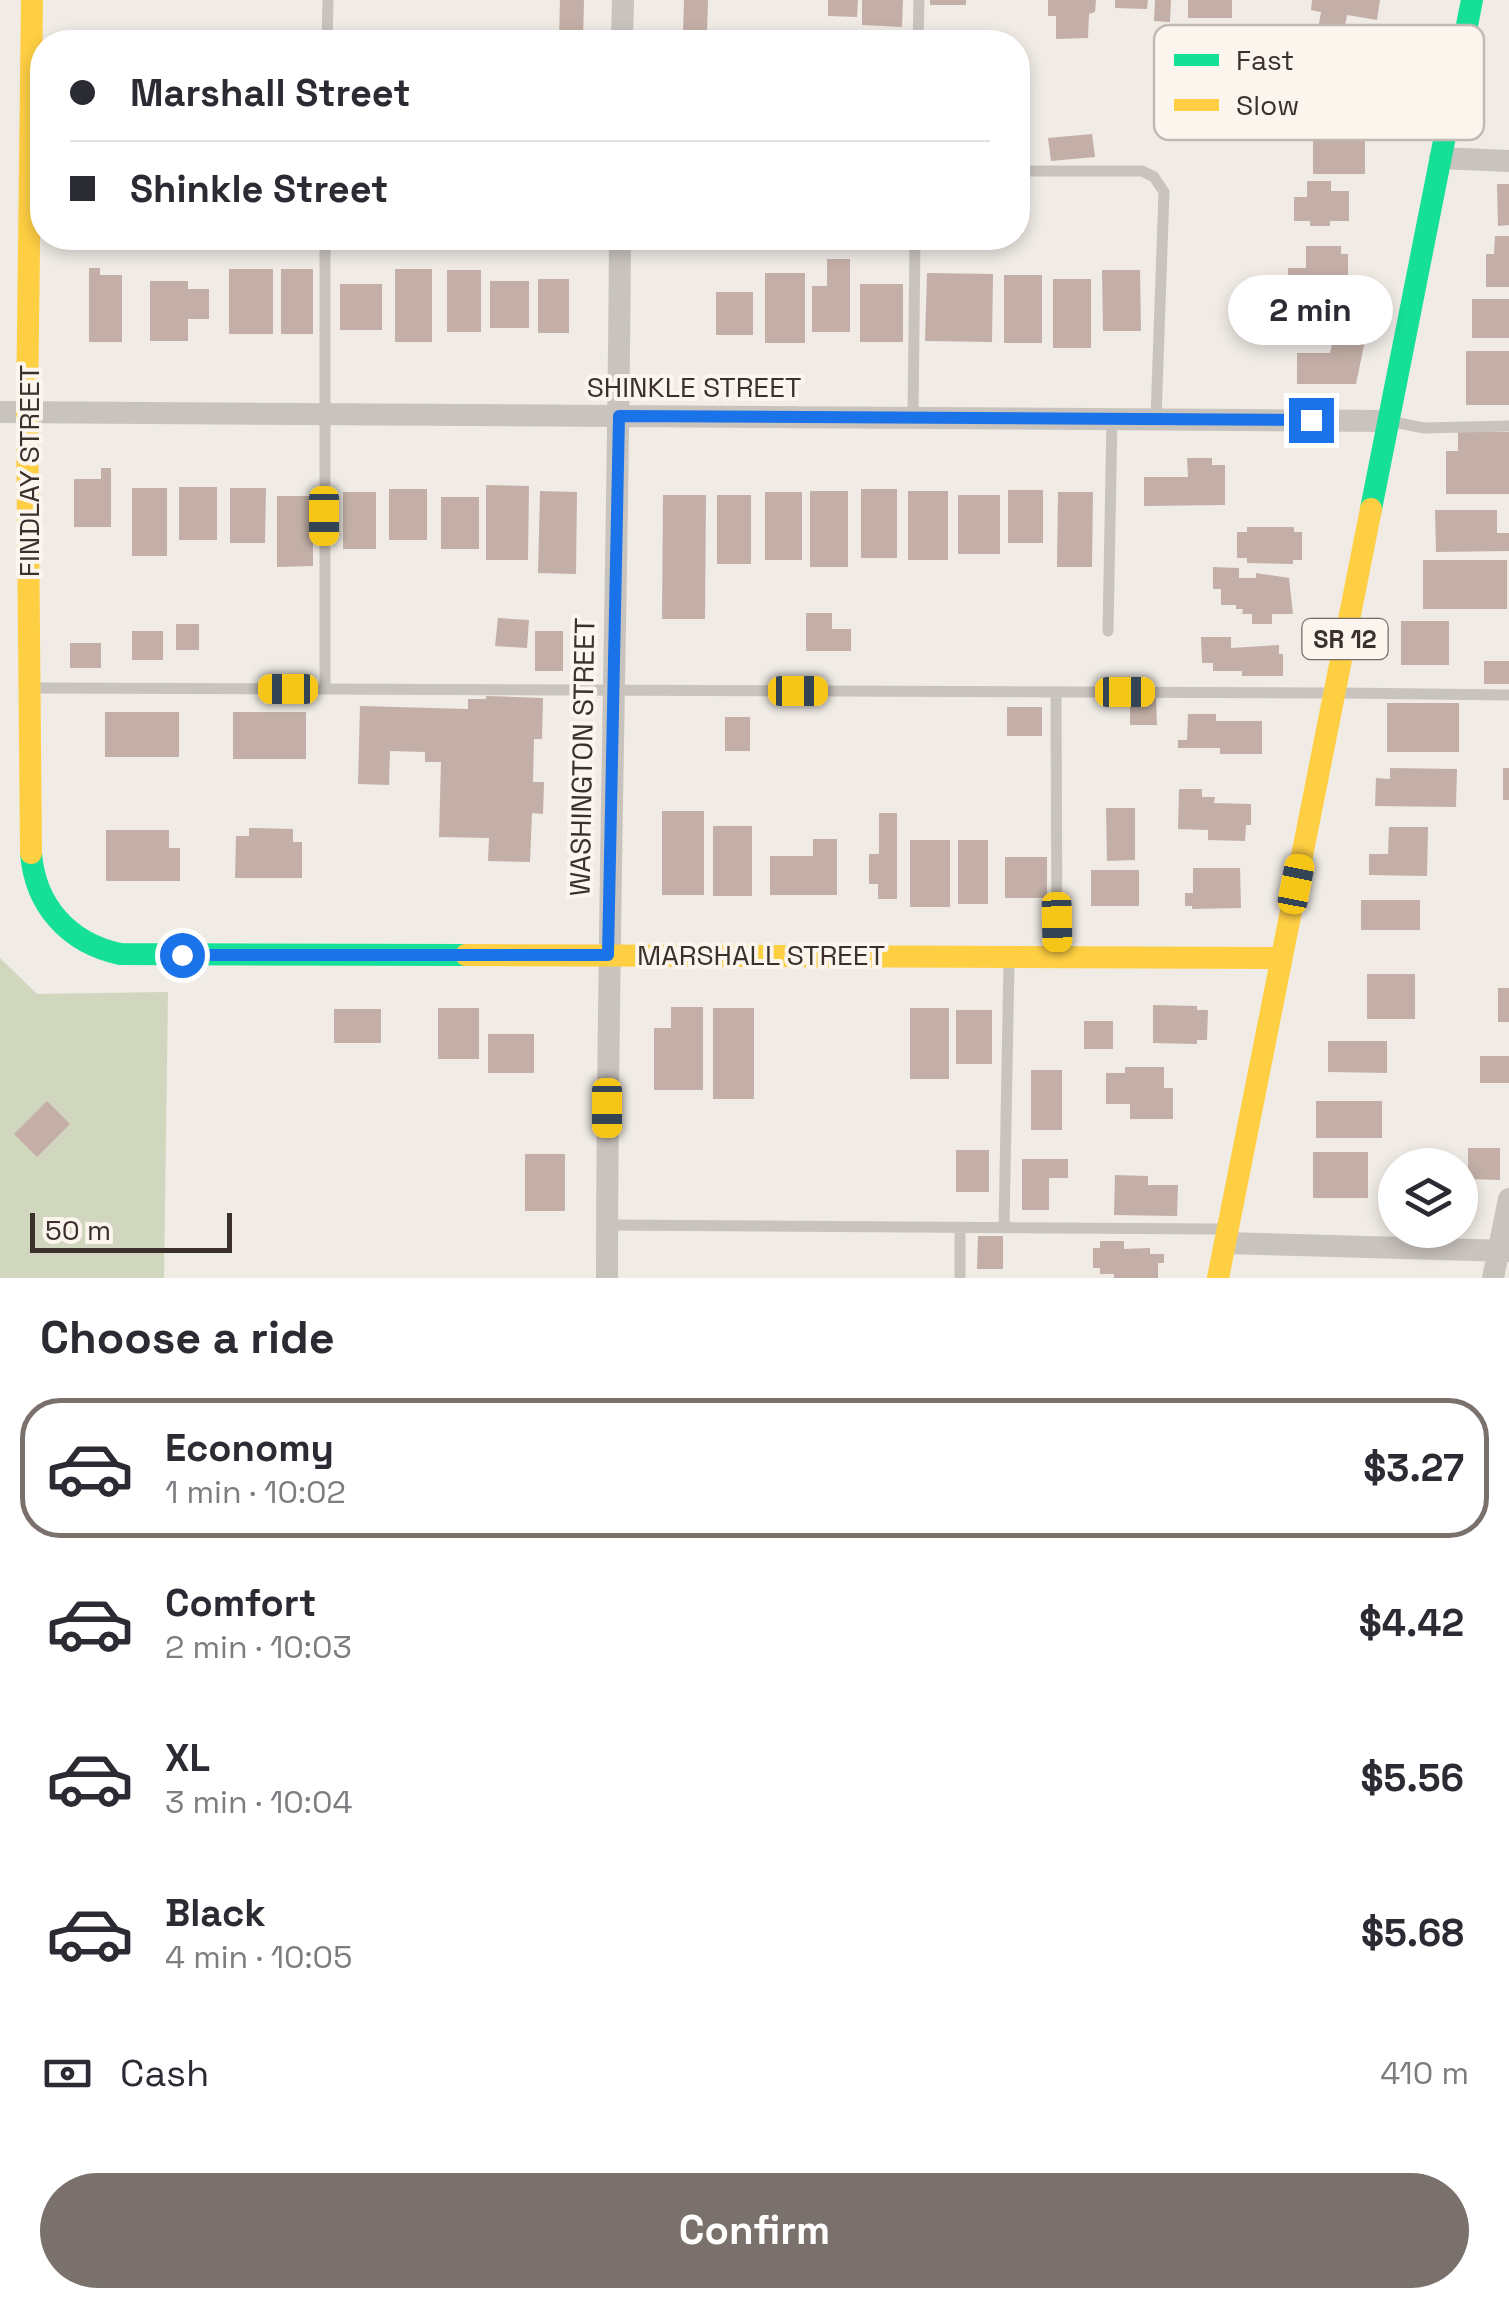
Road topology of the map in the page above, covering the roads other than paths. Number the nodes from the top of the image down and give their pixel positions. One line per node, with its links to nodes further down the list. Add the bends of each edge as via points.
1 (32, 0): 7 (main road, FINDLAY STREET)
2 (328, 0): 8 (lane)
3 (623, 0): 9 (street)
4 (919, 0): 10 (lane)
5 (1472, 0): 6 (main road, SR 12)
6 (1467, 25)
7 (33, 30)
8 (327, 30)
9 (622, 30)
10 (918, 30)
11 (1444, 140): 12 (main road, SR 12)
12 (1440, 158): 13 (street); 26 (main road, SR 12)
13 (1509, 161)
14 (1030, 171): 25 (lane, via 1142,171 1164,192)
15 (33, 250): 20 (main road, FINDLAY STREET)
16 (325, 250): 21 (lane)
17 (620, 250): 22 (street, WASHINGTON STREET)
18 (915, 250): 23 (lane)
19 (0, 412): 20 (street, SHINKLE STREET)
20 (27, 412): 21 (street, SHINKLE STREET); 29 (main road, FINDLAY STREET)
21 (323, 414): 22 (street, SHINKLE STREET); 30 (lane)
22 (619, 416): 23 (street, SHINKLE STREET); 31 (street, WASHINGTON STREET)
23 (913, 417): 24 (street, SHINKLE STREET)
24 (1112, 418): 25 (street, SHINKLE STREET); 28 (lane)
25 (1156, 418): 26 (street, SHINKLE STREET)
26 (1388, 421): 27 (lane, via 1424,428); 33 (main road, SR 12)
27 (1509, 426)
28 (1108, 631)
29 (31, 688): 30 (lane); 35 (main road, FINDLAY STREET, via 32,868 42,898)
30 (325, 689): 31 (lane)
31 (614, 690): 32 (lane); 36 (street, WASHINGTON STREET)
32 (1056, 692): 33 (lane); 38 (lane)
33 (1334, 693): 34 (lane); 39 (main road, SR 12)
34 (1509, 695)
35 (67, 932): 36 (main road, MARSHALL STREET, via 120,954)
36 (608, 955): 37 (main road, MARSHALL STREET); 41 (street, WASHINGTON STREET)
37 (1010, 956): 38 (main road, MARSHALL STREET); 43 (lane)
38 (1058, 957): 39 (main road, MARSHALL STREET)
39 (1282, 958): 44 (main road, SR 12)
40 (1509, 1200): 45 (street)
41 (607, 1225): 42 (lane); 46 (street, WASHINGTON STREET)
42 (960, 1227): 43 (lane); 47 (lane)
43 (1004, 1228): 44 (lane)
44 (1226, 1236): 45 (street); 48 (main road, SR 12)
45 (1504, 1251): 49 (street)
46 (607, 1278)
47 (960, 1278)
48 (1218, 1278)
49 (1493, 1278)

